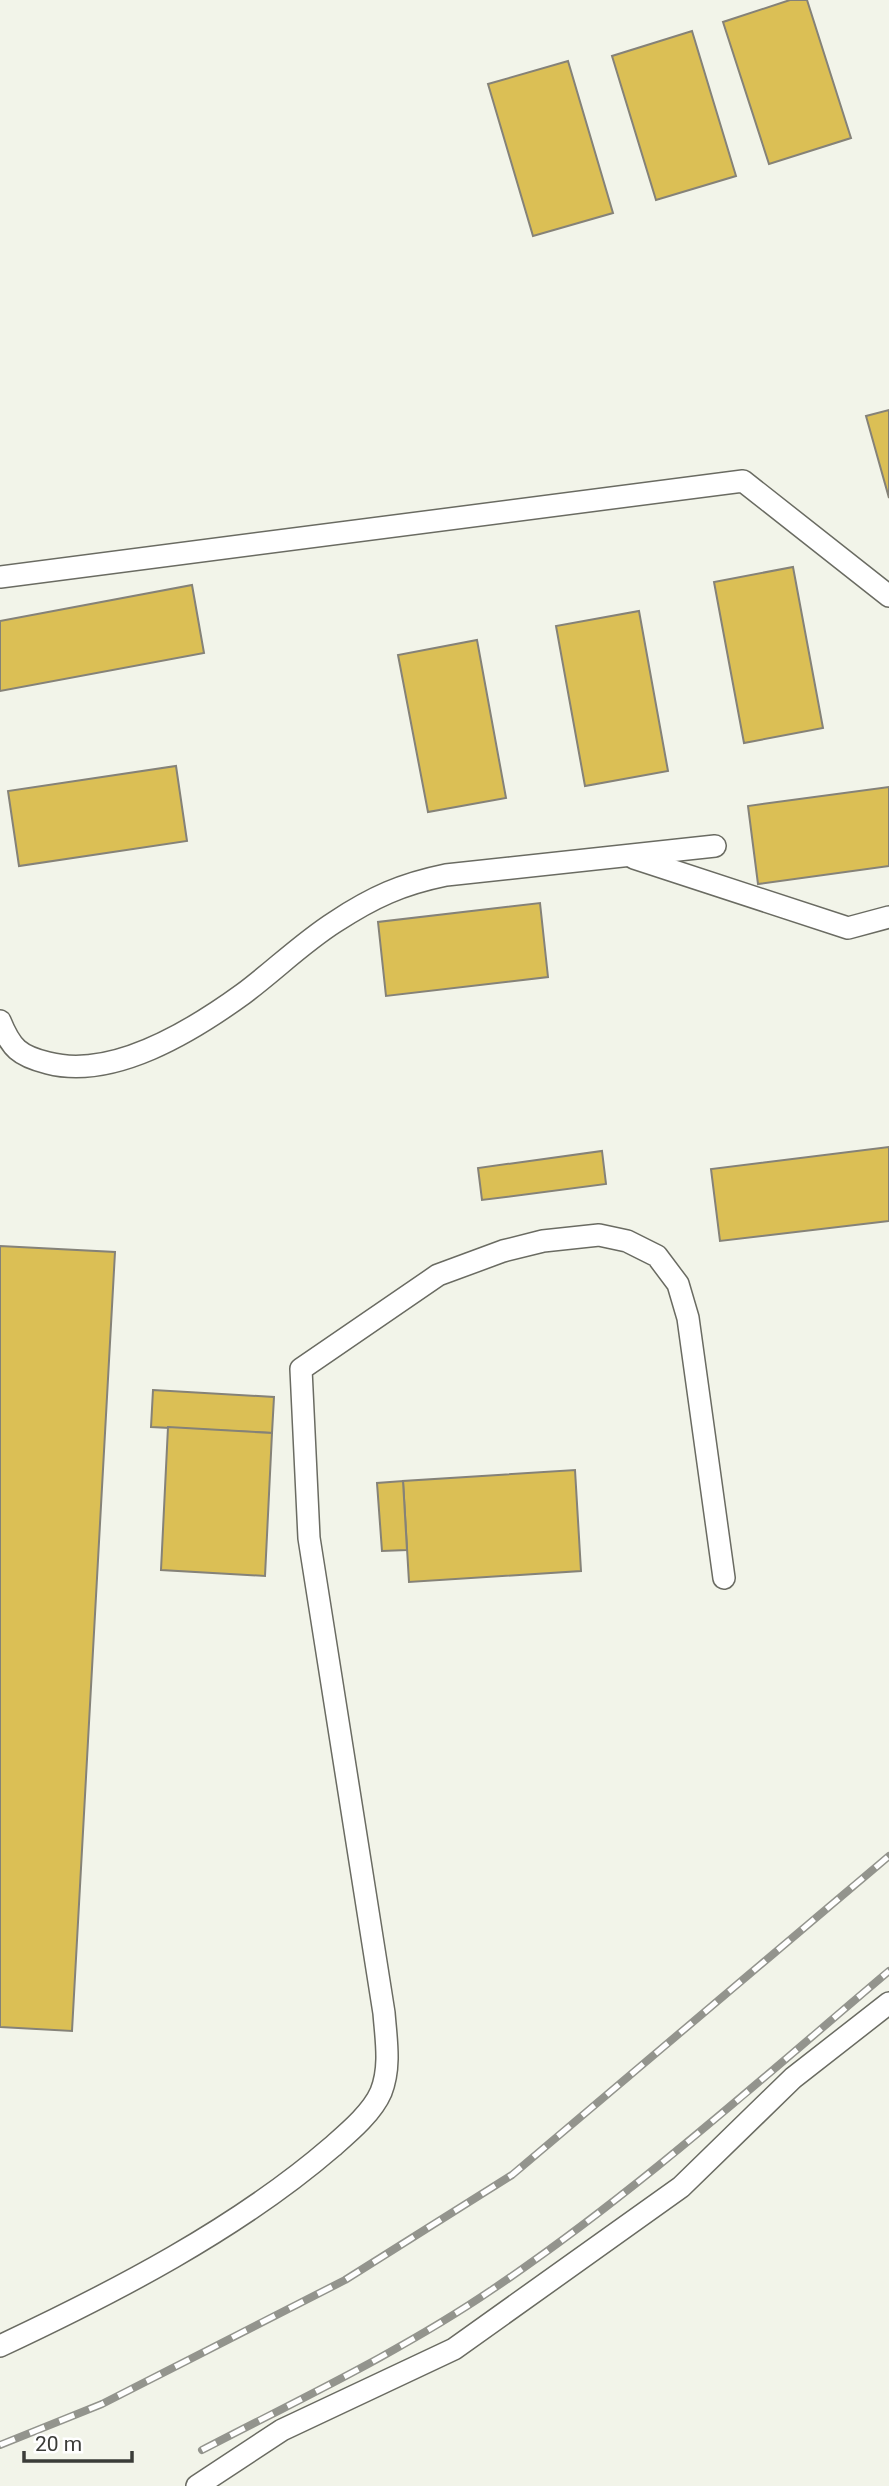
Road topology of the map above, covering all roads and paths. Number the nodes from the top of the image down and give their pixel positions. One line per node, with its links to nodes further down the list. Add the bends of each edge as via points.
1 (0, 577): 2 (lane, via 743,481)
2 (889, 596)
3 (715, 846): 4 (lane)
4 (627, 855): 5 (lane, via 848,928); 6 (lane, via 407,883 332,923 197,1024 143,1052 106,1064 68,1068 27,1058 8,1040)
5 (889, 917)
6 (0, 1021)
7 (724, 1578): 9 (lane, via 688,1318 678,1284 657,1256 627,1241 599,1234 543,1241 438,1275 301,1369 309,1538 384,2013 388,2060 381,2093 356,2126 296,2178 90,2304)
8 (889, 2003): 10 (lane, via 793,2078 681,2187 454,2349 282,2430)
9 (0, 2346)
10 (197, 2486)

